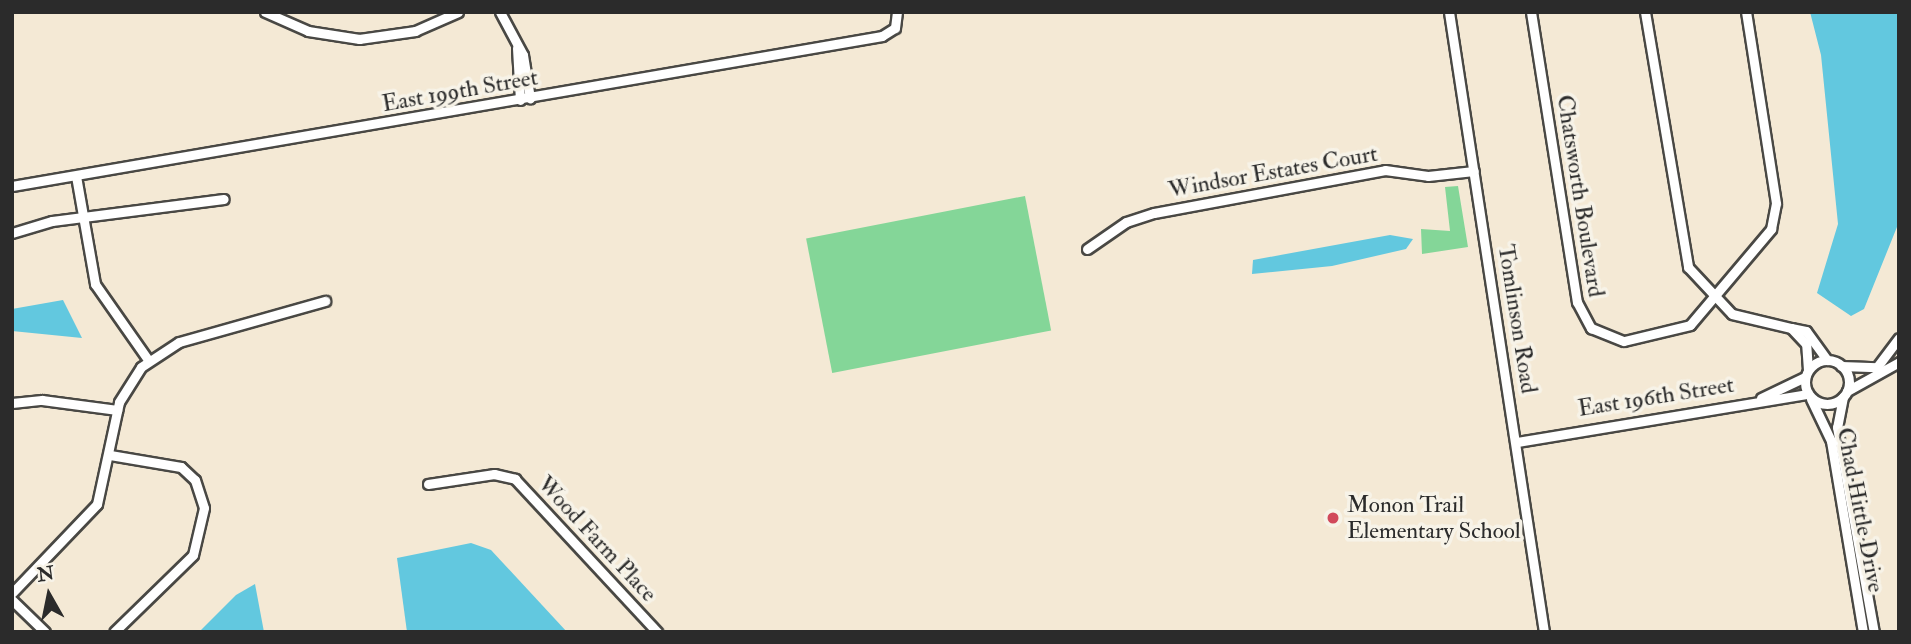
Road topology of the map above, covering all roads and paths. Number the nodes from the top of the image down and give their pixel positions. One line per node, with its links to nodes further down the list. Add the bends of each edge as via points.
1 (265, 12): 2 (street, via 319,34 359,39 401,35)
2 (458, 12)
3 (500, 12): 9 (street, via 517,48)
4 (897, 12): 9 (street, East 199th Street, via 895,28 882,36)
5 (1449, 12): 10 (street, Tomlinson Road)
6 (1531, 12): 17 (street, Chatsworth Boulevard, via 1576,296 1587,324 1628,341 1687,327)
7 (1645, 12): 17 (street, via 1682,251)
8 (1746, 12): 17 (street, Chatsworth Boulevard, via 1776,211 1769,234)
9 (525, 99): 11 (street, East 199th Street)
10 (1474, 171): 16 (street, Windsor Estates Court, via 1428,176 1385,170 1154,213 1126,222); 32 (street, Tomlinson Road)
11 (76, 176): 12 (street, East 199th Street); 14 (street)
12 (12, 186)
13 (223, 199): 14 (street)
14 (82, 216): 15 (street); 23 (street, via 97,290)
15 (12, 233)
16 (1087, 249)
17 (1714, 300): 19 (street, via 1751,322)
18 (325, 301): 23 (street, via 179,342)
19 (1791, 328): 22 (street, via 1805,331); 26 (street, via 1805,344)
20 (1899, 338): 21 (street)
21 (1896, 350): 25 (street, via 1868,370)
22 (1828, 360): 25 (street); 26 (street)
23 (149, 361): 31 (street)
24 (1899, 362): 27 (street)
25 (1841, 366): 27 (street)
26 (1807, 374): 28 (street); 29 (street, East 196th Street)
27 (1845, 394): 28 (street, via 1824,404); 42 (street, Chad Hittle Drive, via 1837,427)
28 (1810, 396): 29 (street, East 196th Street); 41 (street, Chad Hittle Drive, via 1831,441)
29 (1759, 399): 32 (street, East 196th Street)
30 (12, 403): 31 (street, via 43,400)
31 (117, 410): 33 (street)
32 (1517, 442): 40 (street, Tomlinson Road)
33 (110, 455): 35 (street, via 92,511); 38 (street, via 181,467 195,480 204,508 193,555)
34 (428, 484): 39 (street, Wood Farm Place, via 506,475)
35 (12, 593)
36 (12, 600): 37 (street)
37 (45, 632)
38 (114, 632)
39 (657, 632)
40 (1544, 632)
41 (1863, 632)
42 (1874, 632)

